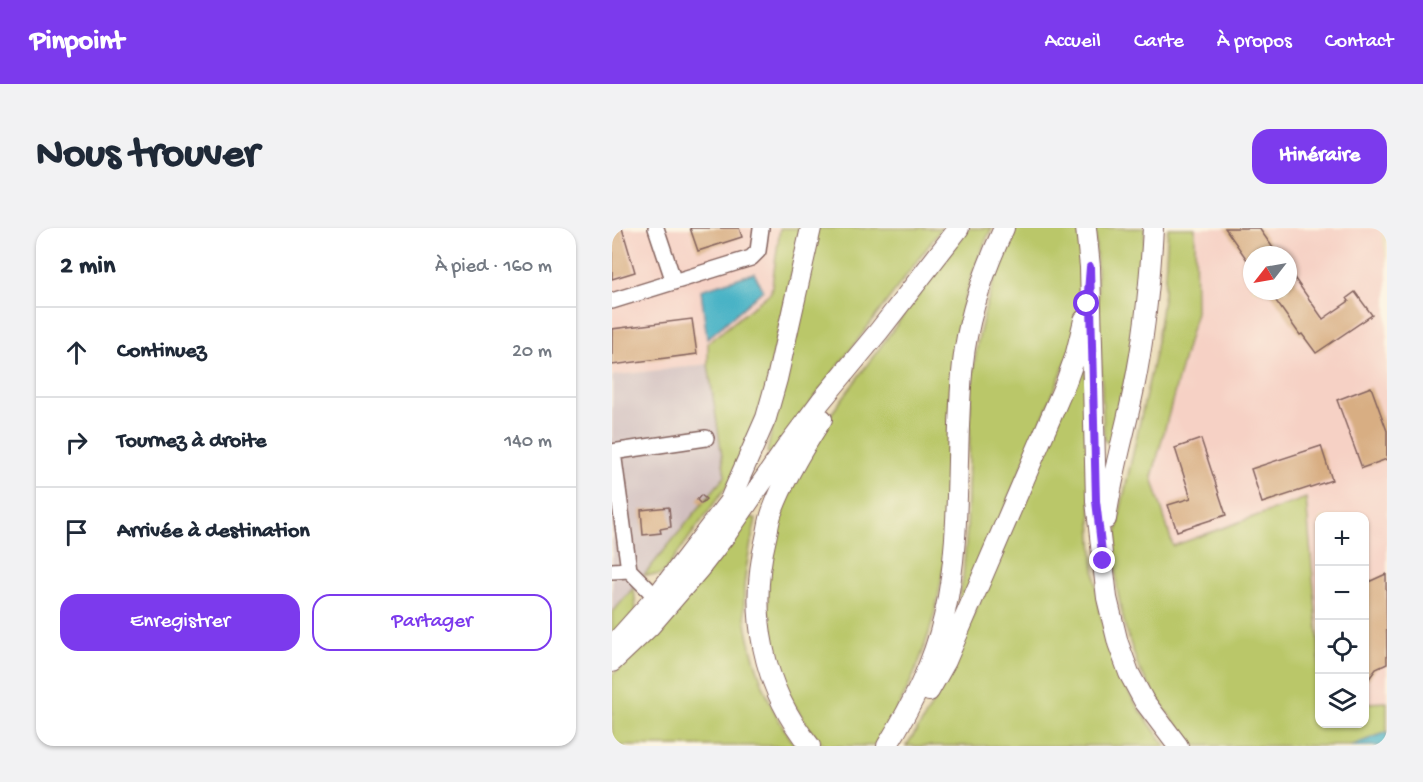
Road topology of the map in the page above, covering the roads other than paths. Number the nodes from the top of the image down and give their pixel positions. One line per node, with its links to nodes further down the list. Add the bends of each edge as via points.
1 (656, 228): 9 (lane)
2 (761, 228): 9 (lane, via 758,251 751,258)
3 (811, 228): 17 (main road, via 766,418 729,502)
4 (958, 228): 11 (main road)
5 (1004, 228): 21 (main road, via 974,306 963,362 955,536 943,618 921,685)
6 (1086, 228): 8 (main road)
7 (1153, 228): 14 (main road, via 1143,339 1109,499)
8 (1090, 267): 14 (main road, via 1096,501); 21 (main road, via 1084,323 1066,382 946,661 915,712)
9 (674, 282): 10 (lane)
10 (612, 301)
11 (879, 331): 19 (main road, via 814,410 700,568 650,626); 20 (main road, via 788,476 772,513 763,552 758,591 767,663 785,708)
12 (706, 438): 13 (lane)
13 (613, 452): 15 (lane)
14 (1103, 561): 22 (main road, via 1112,621 1129,673 1144,701)
15 (628, 570): 16 (lane); 17 (lane)
16 (612, 572)
17 (656, 597): 18 (main road)
18 (612, 646)
19 (612, 662)
20 (810, 746)
21 (888, 746)
22 (1178, 746)

